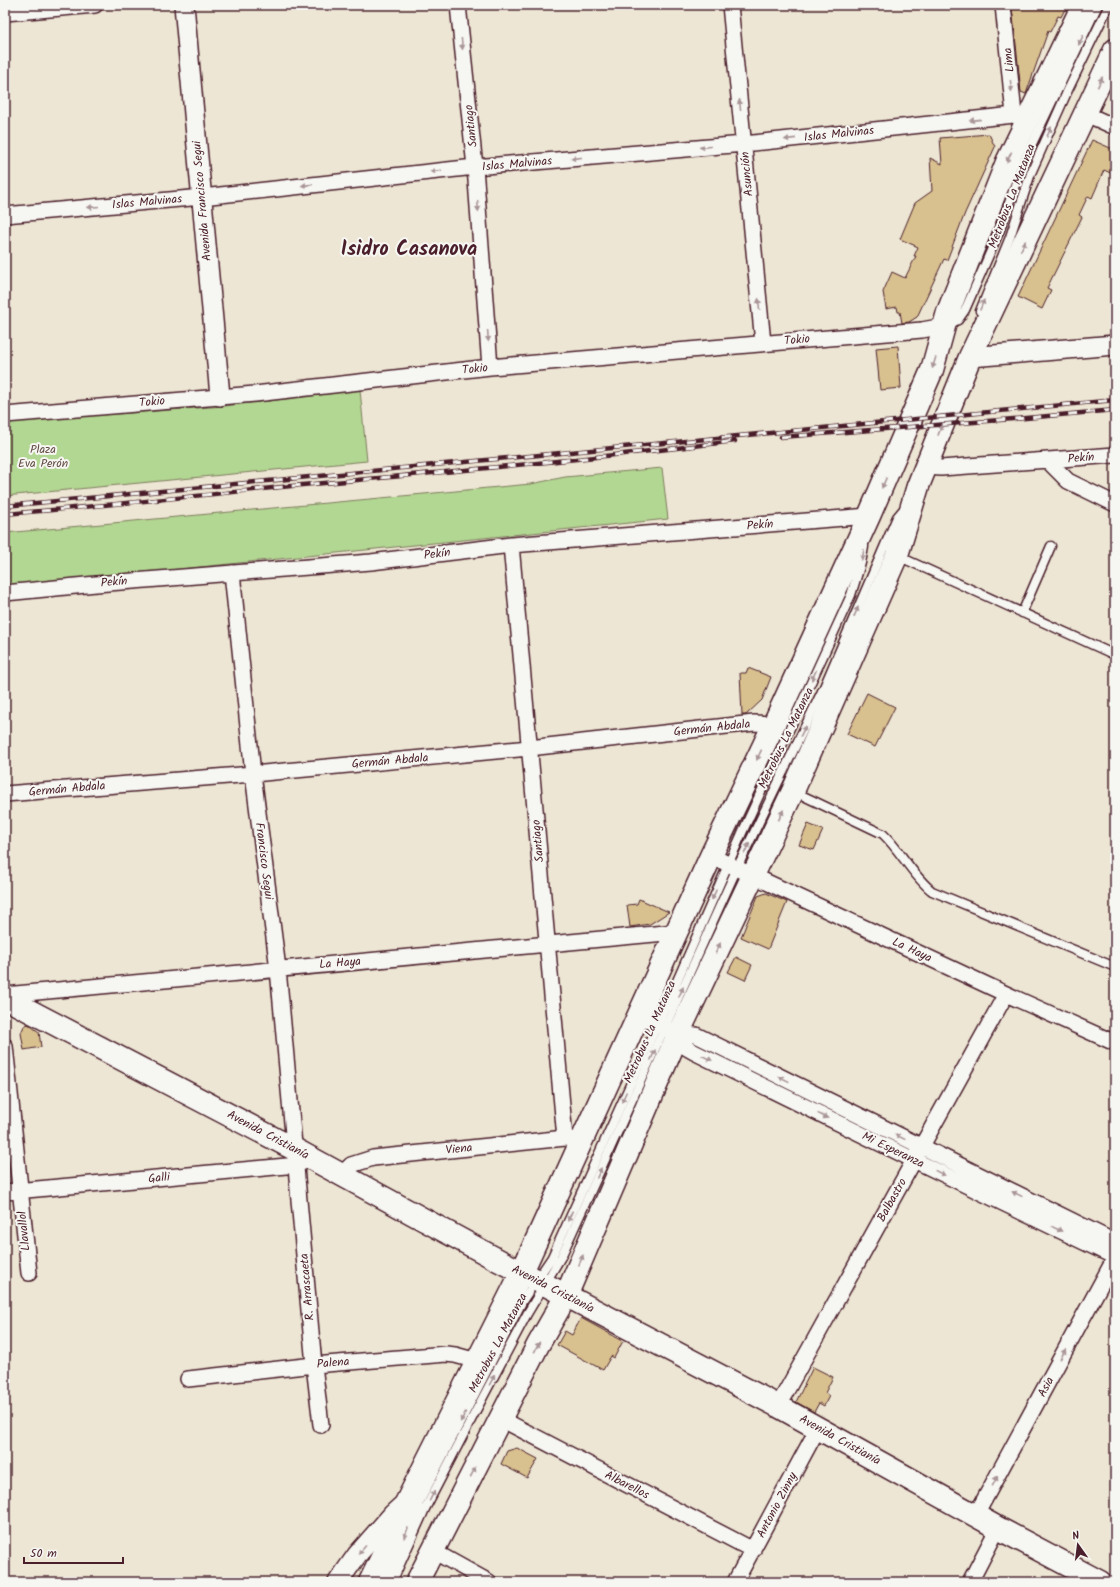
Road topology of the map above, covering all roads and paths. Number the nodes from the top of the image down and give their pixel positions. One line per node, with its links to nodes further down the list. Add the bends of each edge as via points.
1 (95, 5): 9 (street)
2 (184, 5): 16 (street, Avenida Francisco Segui)
3 (458, 5): 15 (street, Santiago, one-way to 15)
4 (730, 5): 14 (street, Asunción, one-way to 4)
5 (1003, 5): 12 (street, Lima, one-way to 12)
6 (1083, 5): 12 (main road)
7 (1098, 5): 18 (lane, Metrobus La Matanza, one-way to 18, via 1021,167 1000,230 965,310 958,320)
8 (1109, 5): 21 (lane, Metrobus La Matanza, one-way to 8, via 980,312 1010,237 1031,173)
9 (5, 13)
10 (1115, 50): 11 (main road, one-way to 10)
11 (1086, 114): 13 (street); 21 (main road, one-way to 11)
12 (1020, 119): 14 (street, Islas Malvinas, one-way to 14); 18 (main road, one-way to 18, via 1007,162)
13 (1115, 127)
14 (744, 144): 15 (street, Islas Malvinas, one-way to 15); 19 (street, Asunción, one-way to 14)
15 (475, 167): 16 (street, Islas Malvinas, one-way to 16); 22 (street, Santiago, one-way to 22)
16 (202, 197): 17 (street, Islas Malvinas, one-way to 17); 23 (street, Avenida Francisco Segui)
17 (5, 215)
18 (944, 326): 19 (street, Tokio); 29 (main road, one-way to 29, via 932,370)
19 (762, 343): 22 (street, Tokio)
20 (1115, 345): 21 (street)
21 (970, 357): 27 (main road, one-way to 21)
22 (490, 367): 23 (street, Tokio)
23 (220, 396): 24 (street, Tokio)
24 (5, 415)
25 (1115, 455): 26 (street, Pekín)
26 (1048, 461): 27 (street, Pekín, via 941,468); 28 (street, via 1068,482)
27 (922, 476): 32 (main road); 42 (lane, Metrobus La Matanza, one-way to 27, via 824,687 897,517)
28 (1115, 504)
29 (869, 516): 30 (street, Pekín); 37 (main road); 42 (lane, Metrobus La Matanza, one-way to 42, via 861,563 851,595)
30 (511, 545): 33 (street, Pekín, via 370,562); 38 (street, Santiago)
31 (1051, 546): 35 (lane)
32 (897, 555): 35 (lane); 40 (main road)
33 (232, 573): 34 (street, Pekín); 39 (street, Francisco Segui)
34 (5, 594)
35 (1022, 613): 36 (lane)
36 (1115, 655)
37 (774, 724): 38 (street, Germán Abdala, via 754,723); 42 (main road, one-way to 42)
38 (529, 748): 39 (street, Germán Abdala); 44 (street, Santiago)
39 (253, 774): 41 (street, Germán Abdala); 46 (street, Francisco Segui)
40 (793, 791): 42 (main road, one-way to 40); 45 (lane, via 883,834 923,884 932,891)
41 (5, 794)
42 (732, 866): 43 (main road, one-way to 43); 47 (street, La Haya); 50 (main road)
43 (676, 932): 44 (street, La Haya); 50 (main road)
44 (548, 945): 46 (street, La Haya); 53 (street, Santiago)
45 (1115, 967)
46 (278, 969): 48 (street, La Haya); 55 (street, Francisco Segui)
47 (1006, 994): 51 (street, La Haya); 54 (street, Balbastro)
48 (5, 995)
49 (5, 998): 55 (main road, Avenida Cristianía)
50 (660, 1025): 53 (main road); 54 (street, Mi Esperanza, one-way to 50, via 696,1035); 56 (street, Mi Esperanza, one-way to 56, via 687,1048); 62 (lane, Metrobus La Matanza, via 561,1257); 63 (main road, one-way to 50)
51 (1115, 1043)
52 (5, 1046): 58 (street, Llavallol)
53 (573, 1140): 57 (street, Viena, via 373,1158 351,1165); 62 (main road)
54 (920, 1147): 56 (street, Balbastro); 59 (street, Mi Esperanza, one-way to 54)
55 (301, 1158): 57 (main road, Avenida Cristianía); 58 (street, Galli); 65 (street, R. Arrascaeta)
56 (914, 1160): 60 (street, Mi Esperanza, one-way to 60); 67 (street, Balbastro)
57 (341, 1175): 62 (main road, Avenida Cristianía)
58 (12, 1191): 61 (street, Llavallol)
59 (1115, 1242)
60 (1115, 1258): 72 (street, Asia, one-way to 60)
61 (29, 1273)
62 (534, 1278): 63 (main road, Avenida Cristianía); 64 (main road); 78 (lane, Metrobus La Matanza, one-way to 78, via 422,1496); 79 (lane, Metrobus La Matanza, one-way to 62, via 428,1503 482,1398)
63 (566, 1296): 67 (main road, Avenida Cristianía); 68 (main road, one-way to 63)
64 (477, 1361): 65 (street, Palena, via 446,1354); 71 (main road)
65 (314, 1365): 66 (street, Palena); 69 (street, R. Arrascaeta)
66 (188, 1379)
67 (778, 1406): 70 (main road, Avenida Cristianía)
68 (501, 1419): 74 (street, Albarellos); 75 (main road, one-way to 68)
69 (321, 1425)
70 (818, 1428): 72 (main road, Avenida Cristianía); 74 (street, Antonio Zinny)
71 (407, 1501): 76 (street, one-way to 76, via 363,1549); 77 (main road)
72 (976, 1515): 73 (main road, Avenida Cristianía)
73 (998, 1528): 84 (street); 85 (main road, Avenida Cristianía)
74 (753, 1550): 83 (street, Antonio Zinny)
75 (433, 1551): 80 (main road); 81 (street); 82 (street)
76 (338, 1582)
77 (370, 1582)
78 (383, 1582)
79 (392, 1582)
80 (418, 1582)
81 (426, 1582)
82 (489, 1582)
83 (735, 1582)
84 (970, 1582)
85 (1100, 1582)

